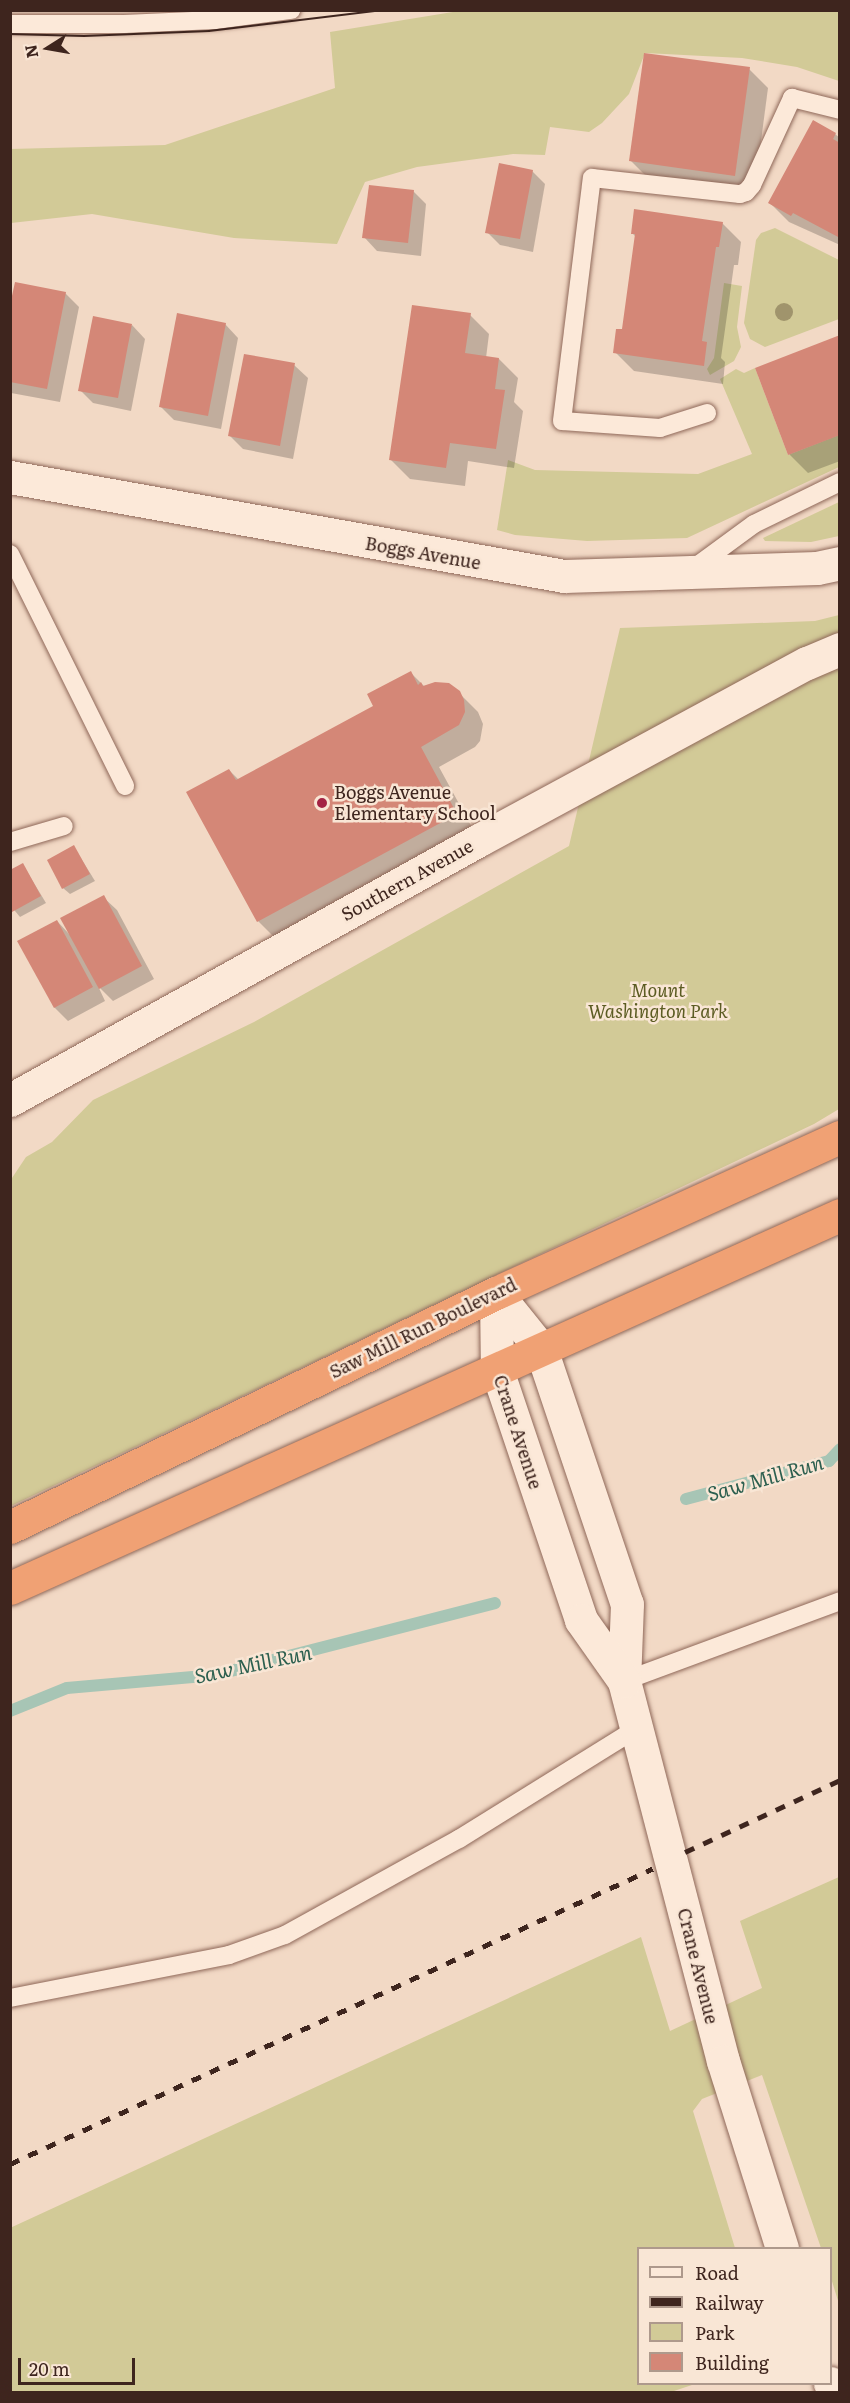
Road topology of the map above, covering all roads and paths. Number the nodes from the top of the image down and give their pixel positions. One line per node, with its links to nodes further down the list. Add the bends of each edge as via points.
1 (166, 10): 4 (lane)
2 (291, 10): 4 (lane, via 215,20)
3 (10, 24): 4 (lane)
4 (124, 24)
5 (840, 110): 6 (lane, via 792,98 752,185 740,194 592,178 562,421 660,428)
6 (707, 413)
7 (10, 477): 11 (street, Boggs Avenue, via 564,576)
8 (840, 482): 11 (lane, via 754,524)
9 (10, 554): 13 (lane)
10 (840, 563): 11 (street, Boggs Avenue, via 816,568)
11 (687, 573)
12 (840, 649): 16 (street, Southern Avenue, via 807,663 479,840)
13 (124, 786)
14 (64, 826): 15 (lane)
15 (10, 842)
16 (10, 1100)
17 (840, 1137): 19 (highway, Saw Mill Run Boulevard)
18 (840, 1215): 20 (highway)
19 (496, 1293): 20 (street, Crane Avenue); 21 (street, Crane Avenue); 22 (highway, Saw Mill Run Boulevard)
20 (541, 1349): 21 (highway); 25 (street, Crane Avenue, via 627,1604)
21 (497, 1370): 23 (highway); 25 (street, Crane Avenue, via 581,1620)
22 (10, 1527)
23 (10, 1588)
24 (840, 1601): 25 (lane)
25 (624, 1681): 26 (street, Crane Avenue)
26 (637, 1728): 27 (lane, via 459,1839 285,1935 229,1955); 28 (street, Crane Avenue, via 723,2061)
27 (10, 1998)
28 (782, 2247)

